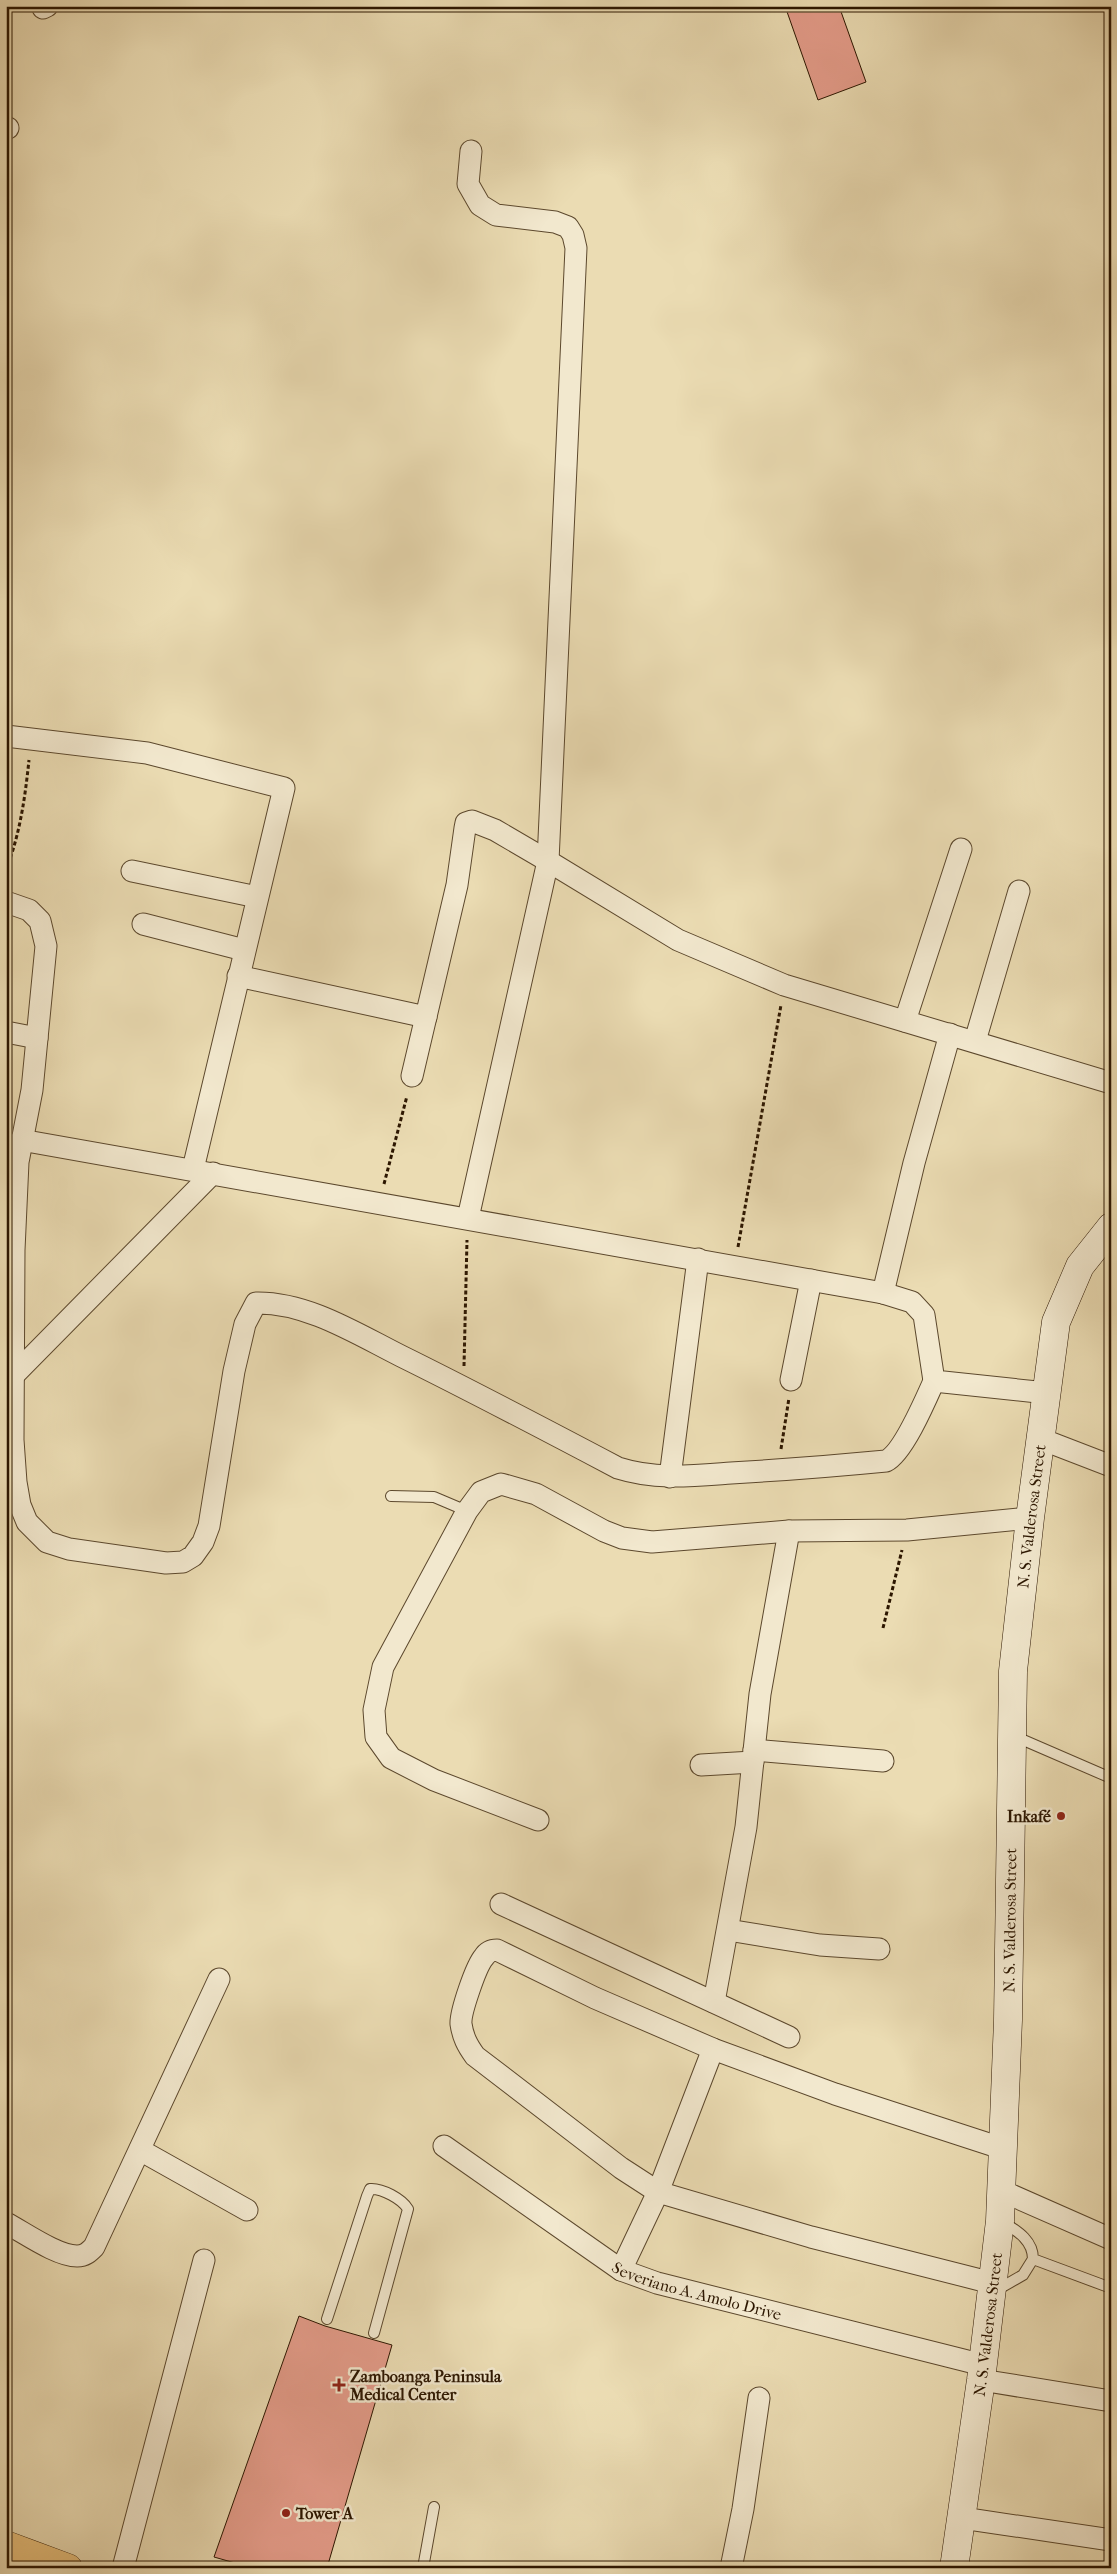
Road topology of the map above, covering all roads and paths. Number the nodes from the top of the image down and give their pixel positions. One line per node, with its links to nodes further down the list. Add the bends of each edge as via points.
1 (471, 151): 5 (street, via 468,184 480,205 496,215 555,222 568,227 576,248)
2 (6, 736): 3 (street)
3 (31, 739): 6 (path, via 25,802); 9 (street, via 148,753 284,788)
4 (961, 849): 16 (street)
5 (548, 861): 14 (street, via 678,940); 15 (street, via 495,830 472,820 466,823 457,885); 27 (street)
6 (6, 870)
7 (132, 872): 9 (street)
8 (1019, 891): 20 (street)
9 (257, 897): 12 (street)
10 (6, 902): 19 (street, via 29,910 40,921 46,946)
11 (143, 924): 12 (street)
12 (244, 950): 13 (street)
13 (238, 976): 15 (street); 25 (street)
14 (784, 984): 16 (street); 30 (path)
15 (426, 1017): 21 (street)
16 (905, 1021): 18 (street)
17 (6, 1032): 19 (street)
18 (950, 1034): 20 (street); 32 (street, via 914,1163)
19 (37, 1038): 23 (street, via 32,1090)
20 (976, 1042): 22 (street)
21 (412, 1076): 26 (path)
22 (1111, 1083)
23 (21, 1140): 24 (street); 25 (street)
24 (12, 1161): 33 (street)
25 (203, 1171): 26 (street); 33 (street)
26 (379, 1202): 27 (street)
27 (468, 1218): 29 (street); 36 (path)
28 (1111, 1227): 37 (main road, N. S. Valderosa Street, via 1080,1266 1056,1322)
29 (698, 1259): 30 (street); 41 (street)
30 (735, 1265): 31 (street)
31 (811, 1280): 32 (street); 34 (street)
32 (883, 1293): 35 (street, via 912,1302 924,1315)
33 (12, 1377): 36 (street, via 16,1482 20,1505 28,1522 47,1542 69,1550 166,1563 184,1562 193,1556 209,1526 234,1371 245,1324 256,1303 277,1303 338,1324)
34 (791, 1380): 40 (path)
35 (934, 1381): 37 (street); 40 (street, via 916,1421 890,1459)
36 (463, 1386): 41 (street, via 618,1468 642,1476)
37 (1047, 1393): 38 (main road, N. S. Valderosa Street)
38 (1041, 1439): 39 (street); 44 (main road, N. S. Valderosa Street)
39 (1111, 1466)
40 (778, 1471): 41 (street)
41 (670, 1477)
42 (391, 1496): 43 (lane, via 434,1497)
43 (467, 1511): 46 (street, via 481,1492 501,1484 536,1494 604,1531 635,1540 652,1542); 53 (street, via 383,1667 374,1710 376,1738 391,1758 425,1776)
44 (1030, 1518): 45 (street); 48 (main road, N. S. Valderosa Street, via 1013,1671)
45 (907, 1530): 46 (street); 47 (path)
46 (789, 1531): 49 (street, via 760,1694)
47 (883, 1628)
48 (1013, 1736): 52 (lane); 62 (main road, N. S. Valderosa Street)
49 (754, 1756): 50 (street); 51 (street); 55 (street, via 746,1827)
50 (883, 1760)
51 (701, 1764)
52 (1111, 1778)
53 (538, 1820)
54 (500, 1904): 58 (street)
55 (728, 1930): 56 (street, via 820,1945); 58 (street)
56 (879, 1949)
57 (219, 1979): 63 (street)
58 (714, 2002): 59 (street)
59 (790, 2037)
60 (713, 2049): 62 (street, via 835,2094); 65 (street); 65 (street, via 595,1998 497,1950 485,1955 479,1964 461,2021 464,2042 475,2056 621,2168)
61 (444, 2146): 72 (street, Severiano A. Amolo Drive)
62 (1004, 2149): 64 (main road, N. S. Valderosa Street)
63 (140, 2150): 66 (street); 68 (street, via 94,2247 86,2254 64,2254)
64 (1002, 2191): 67 (main road, N. S. Valderosa Street); 69 (street)
65 (658, 2192): 72 (street); 73 (street)
66 (247, 2210)
67 (1000, 2221): 71 (lane, via 1024,2237 1032,2248); 73 (main road, N. S. Valderosa Street)
68 (6, 2223)
69 (1111, 2239)
70 (204, 2260): 85 (street)
71 (1033, 2260): 73 (lane, via 1023,2275); 74 (lane)
72 (621, 2270): 77 (street, Severiano A. Amolo Drive, via 657,2283)
73 (991, 2288): 77 (main road, N. S. Valderosa Street)
74 (1111, 2288)
75 (327, 2319): 76 (lane, via 367,2196 370,2190 377,2189 404,2202 408,2209)
76 (374, 2333)
77 (982, 2372): 79 (street, Severiano A. Amolo Drive); 81 (main road, N. S. Valderosa Street)
78 (759, 2398): 87 (street, via 743,2509)
79 (1111, 2401)
80 (434, 2507): 86 (lane)
81 (962, 2518): 82 (street); 88 (main road, N. S. Valderosa Street)
82 (1111, 2540)
83 (6, 2545): 84 (highway)
84 (68, 2568)
85 (122, 2568)
86 (422, 2568)
87 (730, 2568)
88 (954, 2568)

